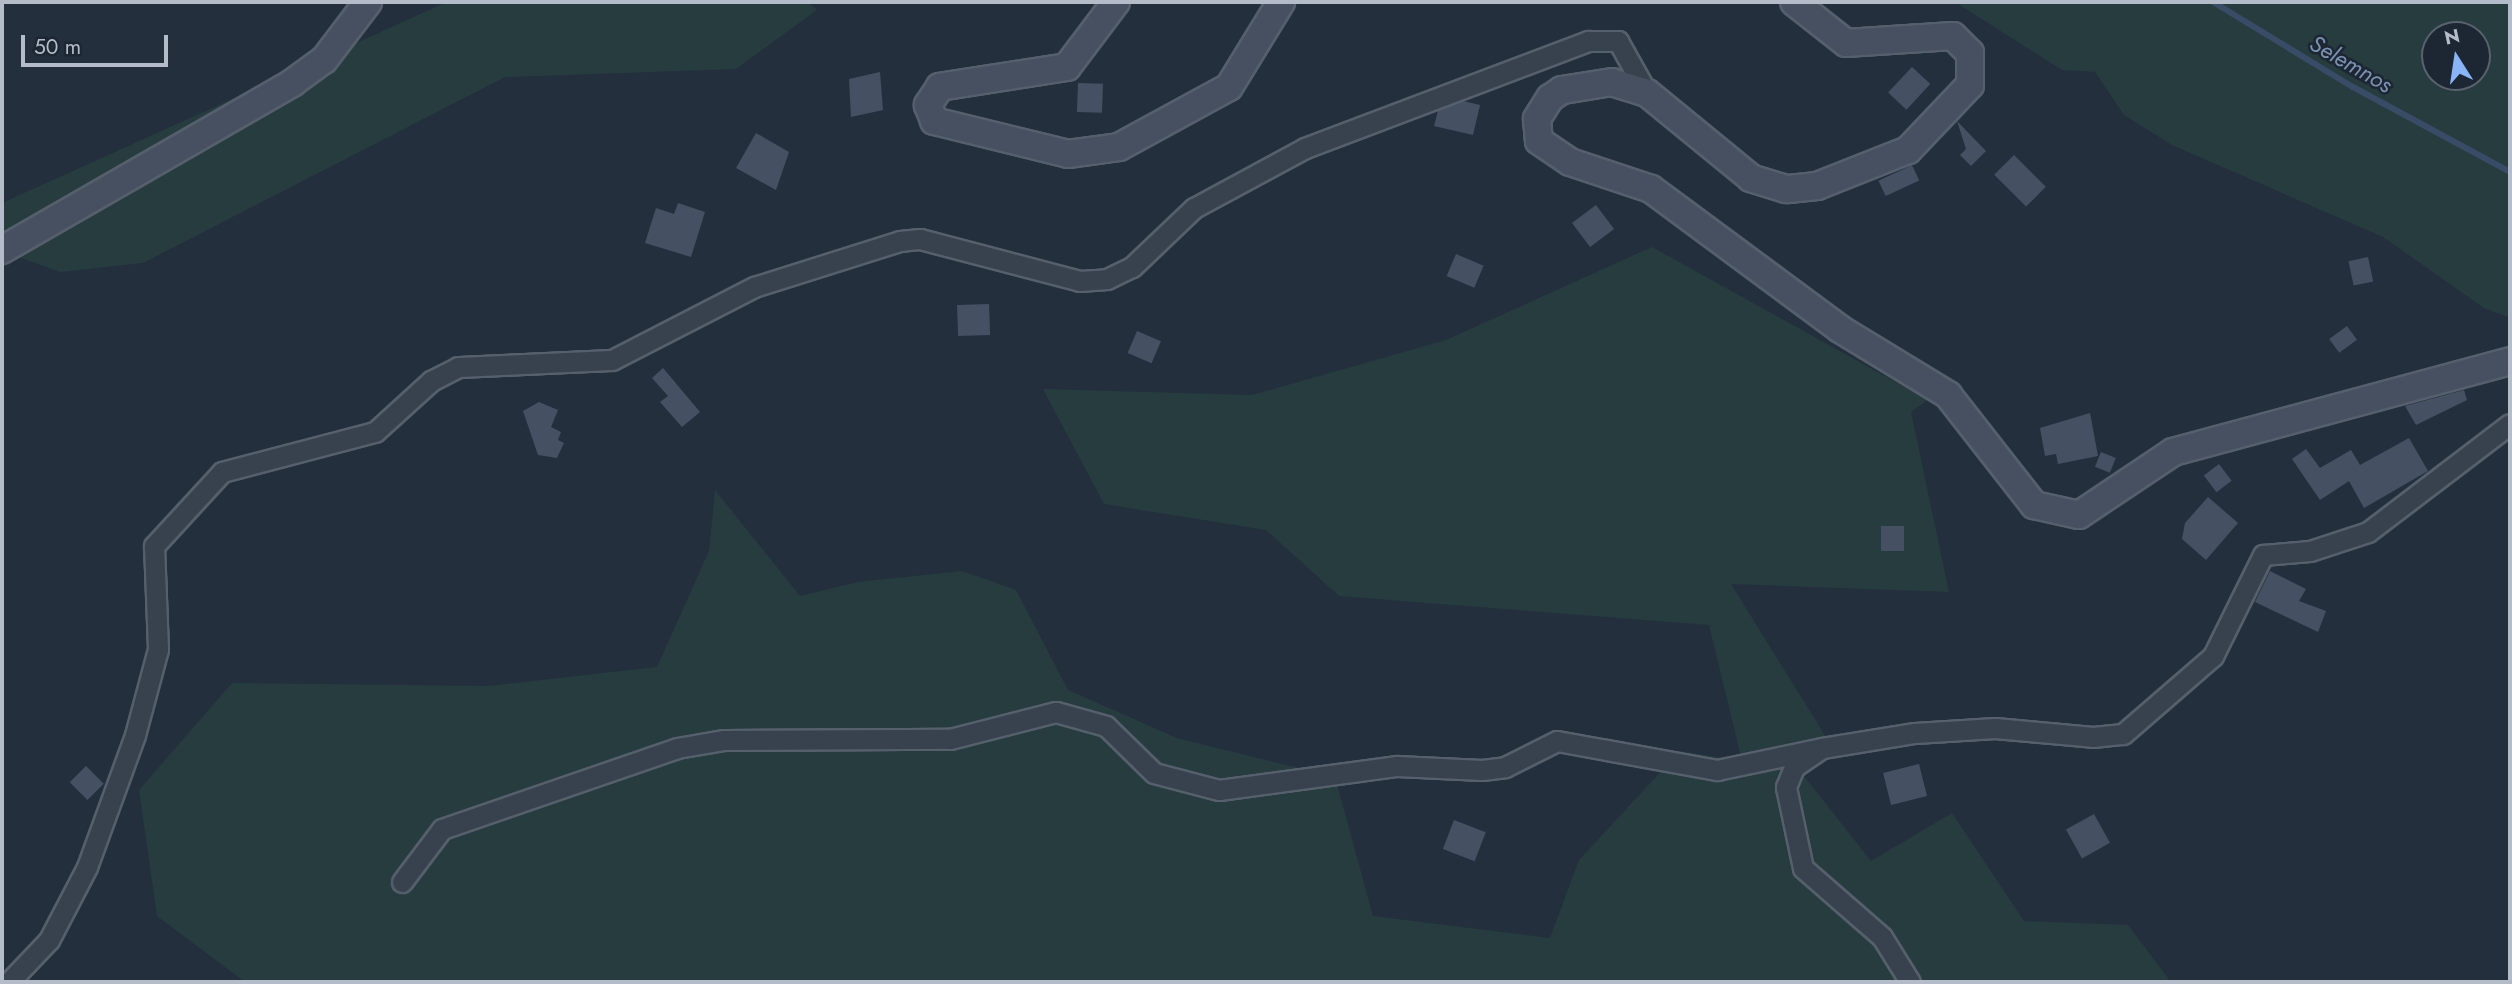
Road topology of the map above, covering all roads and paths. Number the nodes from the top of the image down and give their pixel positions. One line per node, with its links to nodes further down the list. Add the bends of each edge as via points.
1 (368, 2): 6 (main road, via 324,60 292,83)
2 (1116, 2): 3 (main road, via 1067,67 940,87 928,105 934,121 1068,154 1119,147 1229,87)
3 (1281, 2)
4 (1794, 2): 5 (main road, via 1846,43 1952,36 1970,53 1970,85 1942,121 1898,156 1827,183 1786,189 1730,163)
5 (1647, 93): 7 (main road, via 1601,81 1562,90 1542,107 1539,141 1570,162 1651,189 1840,329 1948,395 1969,414 2022,495 2049,512 2096,509 2173,452); 11 (street, via 1618,41 1588,41 1305,148 1194,208 1132,267 1107,279 1080,281 920,239 901,241 754,287 612,360 450,370 375,432 222,472 154,546 158,649 135,734 87,867 49,940)
6 (2, 250)
7 (2510, 361)
8 (2510, 424): 9 (street, via 2368,532 2310,551 2263,555 2213,656 2123,734 2093,737 1995,728)
9 (1822, 748): 10 (street, via 1717,770 1557,741 1505,767 1397,766 1219,790 1154,773 1106,726 1056,712 950,739 724,740 677,748 442,829); 12 (street, via 1794,767 1786,787 1803,868 1882,937)
10 (402, 882)
11 (9, 982)
12 (1910, 982)

